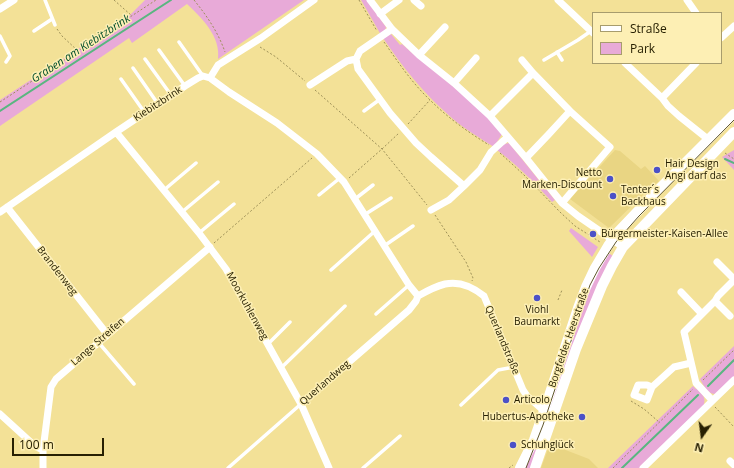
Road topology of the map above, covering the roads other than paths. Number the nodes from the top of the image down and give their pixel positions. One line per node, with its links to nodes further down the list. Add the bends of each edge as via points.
1 (14, 0): 10 (street)
2 (45, 0): 13 (lane)
3 (314, 0): 37 (street, Kiebitzbrink, via 218,65)
4 (370, 0): 12 (street)
5 (399, 0): 12 (street)
6 (414, 0): 9 (street)
7 (558, 0): 19 (street)
8 (687, 0): 11 (street)
9 (421, 6)
10 (0, 9)
11 (695, 12)
12 (380, 14): 17 (street)
13 (52, 19): 14 (lane); 18 (lane)
14 (55, 25)
15 (734, 26): 21 (street)
16 (445, 27): 25 (street)
17 (392, 29): 25 (street); 28 (street, via 360,51)
18 (34, 32)
19 (592, 32): 24 (lane)
20 (0, 36): 32 (lane, via 10,56)
21 (722, 37)
22 (179, 42): 37 (lane)
23 (159, 50): 41 (lane)
24 (558, 52): 30 (lane); 31 (lane)
25 (419, 55): 39 (street)
26 (476, 58): 39 (street)
27 (145, 59): 42 (lane)
28 (356, 59): 40 (street, via 347,61); 44 (street, via 358,69)
29 (522, 60): 36 (street)
30 (544, 60)
31 (562, 60)
32 (6, 62)
33 (626, 64): 43 (street)
34 (695, 64): 43 (street)
35 (133, 68): 45 (lane)
36 (532, 73): 47 (street); 50 (street)
37 (206, 77): 41 (street, Kiebitzbrink, via 198,78); 57 (street, via 278,123 317,154)
38 (122, 79): 48 (lane)
39 (454, 83): 50 (street)
40 (310, 85)
41 (185, 86): 42 (street, Kiebitzbrink)
42 (171, 95): 45 (street, Kiebitzbrink)
43 (662, 98): 54 (street, via 679,116)
44 (380, 100): 46 (lane); 60 (street, via 416,143)
45 (158, 104): 48 (street, Kiebitzbrink)
46 (364, 111)
47 (570, 111): 55 (street); 65 (street, via 610,147)
48 (145, 112): 51 (street, Kiebitzbrink)
49 (734, 114): 54 (main road, Borgfelder Heerstraße)
50 (490, 116): 53 (street)
51 (116, 132): 61 (street, Moorkuhlenweg); 67 (street, Kiebitzbrink)
52 (734, 132): 78 (main road, Borgfelder Heerstraße)
53 (508, 137): 55 (street); 60 (street, via 491,152 480,170)
54 (709, 140): 75 (main road, Borgfelder Heerstraße, via 656,191)
55 (526, 158): 65 (street)
56 (196, 163): 61 (lane)
57 (342, 180): 62 (lane); 64 (street)
58 (218, 182): 70 (lane)
59 (374, 184): 64 (lane)
60 (464, 186): 68 (street, via 449,200)
61 (164, 190): 70 (street, Moorkuhlenweg)
62 (319, 195)
63 (391, 198): 71 (lane)
64 (355, 199): 71 (street)
65 (562, 203): 75 (street)
66 (234, 204): 74 (lane)
67 (7, 207): 69 (street, Kiebitzbrink); 91 (street, Brandenweg)
68 (432, 210)
69 (0, 212)
70 (182, 212): 74 (street, Moorkuhlenweg)
71 (364, 215): 73 (street)
72 (413, 226): 76 (lane)
73 (375, 231): 76 (street); 80 (lane)
74 (199, 233): 77 (street, Moorkuhlenweg)
75 (612, 240): 78 (street); 104 (main road, Borgfelder Heerstraße, via 586,287)
76 (384, 246): 82 (street)
77 (210, 247): 91 (street, Lange Streifen); 93 (street, Moorkuhlenweg, via 226,269)
78 (623, 247): 113 (main road, Borgfelder Heerstraße, via 602,286 576,349)
79 (717, 262): 81 (street)
80 (331, 270)
81 (734, 280): 85 (street)
82 (409, 285): 84 (street); 87 (lane)
83 (681, 292): 88 (street)
84 (418, 296): 95 (street, Querlandstraße, via 445,284 460,284 477,290 484,296); 97 (street, Querlandweg, via 410,310)
85 (715, 301): 88 (street); 89 (street)
86 (345, 306): 96 (lane)
87 (376, 314)
88 (702, 314): 94 (street, via 684,332)
89 (730, 316)
90 (290, 322): 93 (lane)
91 (107, 334): 92 (street, Lange Streifen)
92 (99, 342): 99 (lane); 107 (street, Lange Streifen, via 56,379 51,387)
93 (268, 344): 96 (street, Moorkuhlenweg)
94 (691, 363): 100 (street, via 674,367); 101 (street, via 696,383)
95 (514, 367): 103 (lane, via 498,370); 104 (street, Querlandstraße, via 527,396)
96 (281, 368): 102 (street, Moorkuhlenweg)
97 (334, 375): 102 (lane, Querlandweg)
98 (734, 380): 101 (street)
99 (134, 384)
100 (652, 387)
101 (711, 402): 114 (street)
102 (301, 404): 109 (lane, Querlandweg); 110 (street, Moorkuhlenweg)
103 (461, 405)
104 (544, 411): 112 (main road, Borgfelder Heerstraße, via 534,440)
105 (0, 414): 107 (street, via 35,446)
106 (400, 436): 111 (lane)
107 (43, 450): 108 (street, Lange Streifen)
108 (43, 468)
109 (228, 468)
110 (329, 468)
111 (363, 468)
112 (520, 468)
113 (535, 468)
114 (643, 468)

